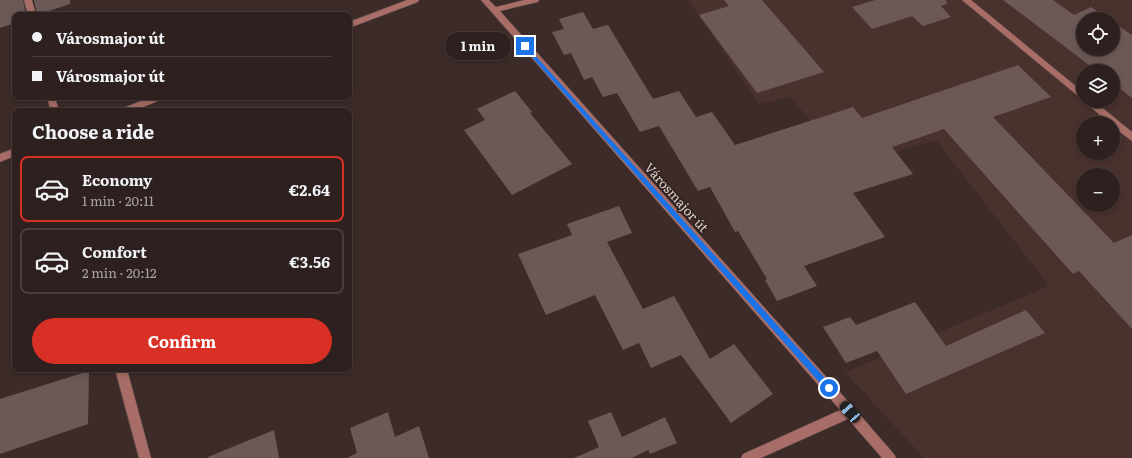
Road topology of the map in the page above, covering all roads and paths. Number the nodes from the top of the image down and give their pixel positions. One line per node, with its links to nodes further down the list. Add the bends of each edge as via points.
1 (28, 0): 7 (street)
2 (415, 0): 8 (street)
3 (485, 0): 6 (street, Városmajor út)
4 (535, 0): 6 (street)
5 (966, 0): 9 (street)
6 (494, 10): 17 (street, Városmajor út)
7 (31, 12)
8 (352, 24)
9 (1076, 91)
10 (152, 100): 11 (street)
11 (132, 108)
12 (1097, 108): 13 (street)
13 (1132, 137)
14 (12, 153): 15 (street)
15 (0, 158)
16 (122, 372): 18 (street)
17 (850, 412): 19 (street); 20 (street, Városmajor út)
18 (145, 458)
19 (747, 458)
20 (890, 458)

